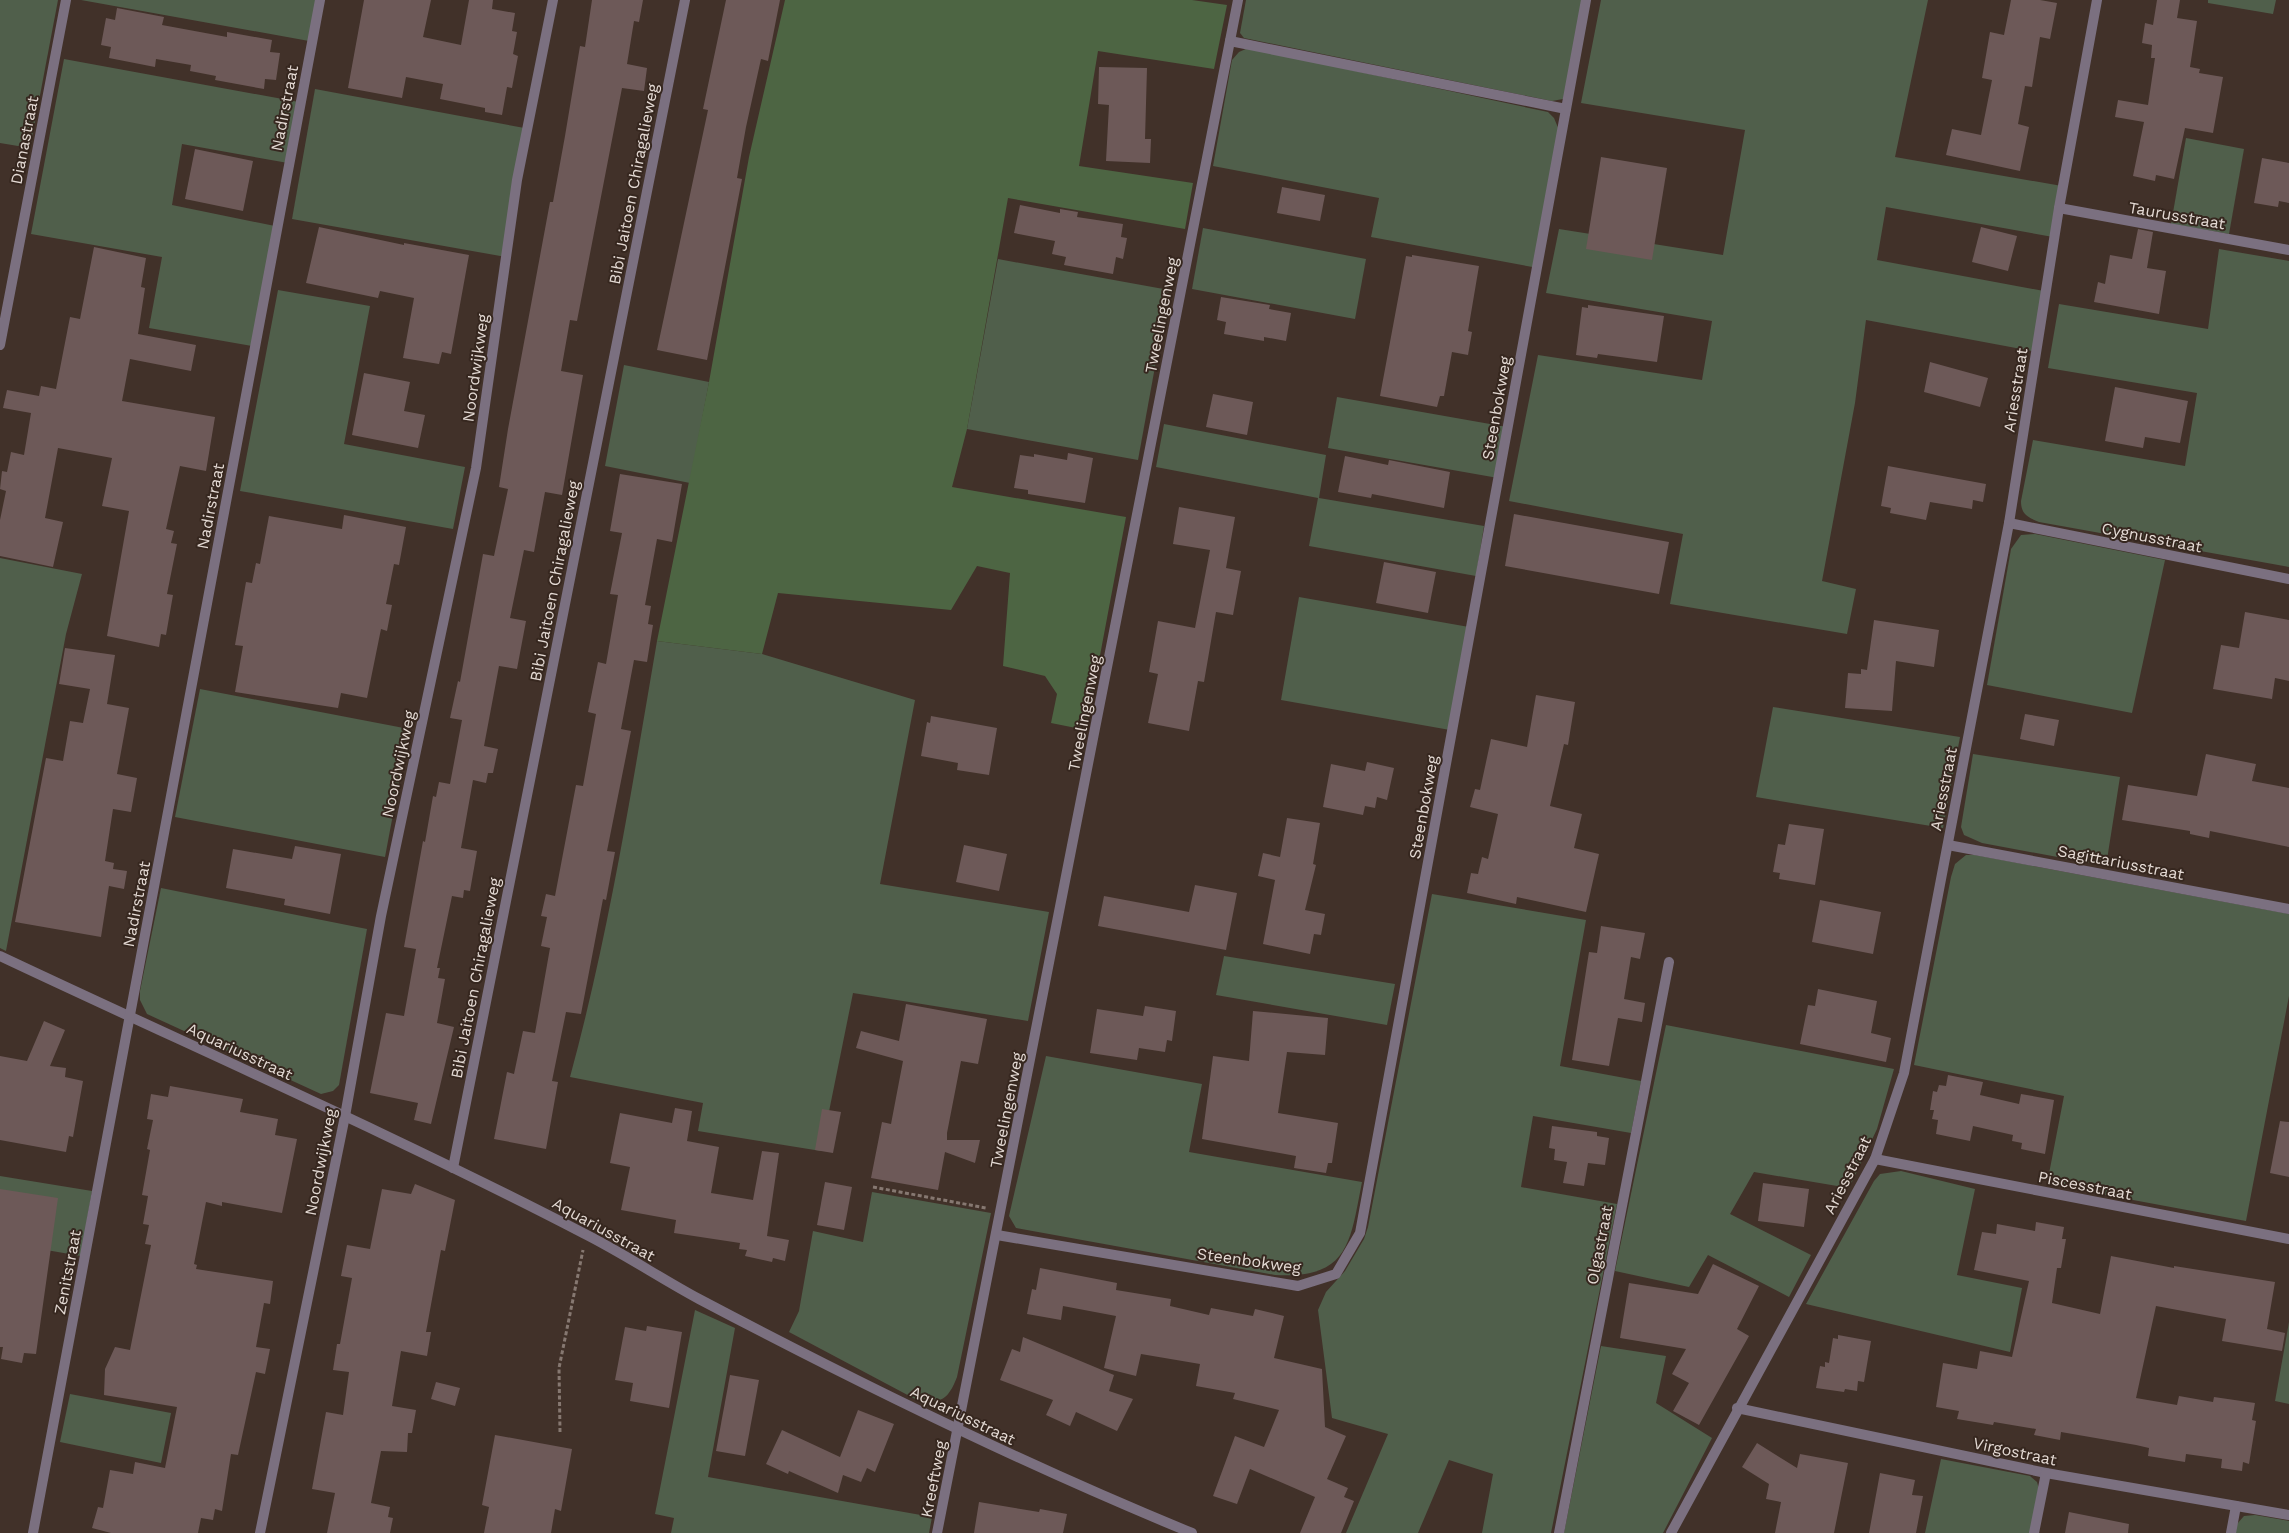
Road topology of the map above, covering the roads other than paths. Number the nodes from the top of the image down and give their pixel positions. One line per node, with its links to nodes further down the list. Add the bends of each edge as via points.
1 (66, 0): 12 (street, Dianastraat)
2 (320, 0): 19 (street, Nadirstraat)
3 (553, 0): 20 (street, Noordwijkweg, via 516,180 476,468 382,916)
4 (684, 0): 22 (street, Bibi Jaitoen Chiragalieweg)
5 (1238, 0): 8 (street, Tweelingenweg)
6 (1586, 0): 9 (street, Steenbokweg)
7 (2097, 0): 10 (street, Ariesstraat)
8 (1230, 41): 9 (street); 23 (street, Tweelingenweg)
9 (1566, 109): 23 (street, Steenbokweg, via 1360,1233 1336,1274 1298,1286)
10 (2059, 208): 11 (street, Taurusstraat); 13 (street, Ariesstraat)
11 (2289, 250)
12 (0, 345)
13 (2009, 523): 14 (street, Cygnusstraat); 15 (street, Ariesstraat)
14 (2289, 580)
15 (1948, 845): 16 (street, Sagittariusstraat); 21 (street, Ariesstraat, via 1904,1073)
16 (2289, 909)
17 (0, 956): 19 (street, Aquariusstraat)
18 (1669, 962): 34 (street, Olgastraat)
19 (130, 1017): 20 (street, Aquariusstraat); 30 (street, Zenitstraat)
20 (345, 1116): 22 (street, Aquariusstraat); 31 (street, Noordwijkweg)
21 (1875, 1159): 24 (street, Piscesstraat); 25 (street, Ariesstraat)
22 (453, 1168): 26 (street, Aquariusstraat, via 586,1234 697,1298)
23 (997, 1235): 26 (street, Tweelingenweg)
24 (2289, 1239)
25 (1737, 1408): 27 (street, Virgostraat); 35 (street, Ariesstraat)
26 (958, 1431): 32 (street, Kreeftweg); 33 (street, Aquariusstraat)
27 (2046, 1473): 28 (street, Virgostraat); 36 (street)
28 (2236, 1506): 29 (street, Virgostraat); 37 (street)
29 (2289, 1515)
30 (33, 1533)
31 (260, 1533)
32 (937, 1533)
33 (1192, 1533)
34 (1559, 1533)
35 (1671, 1533)
36 (2034, 1533)
37 (2231, 1533)

